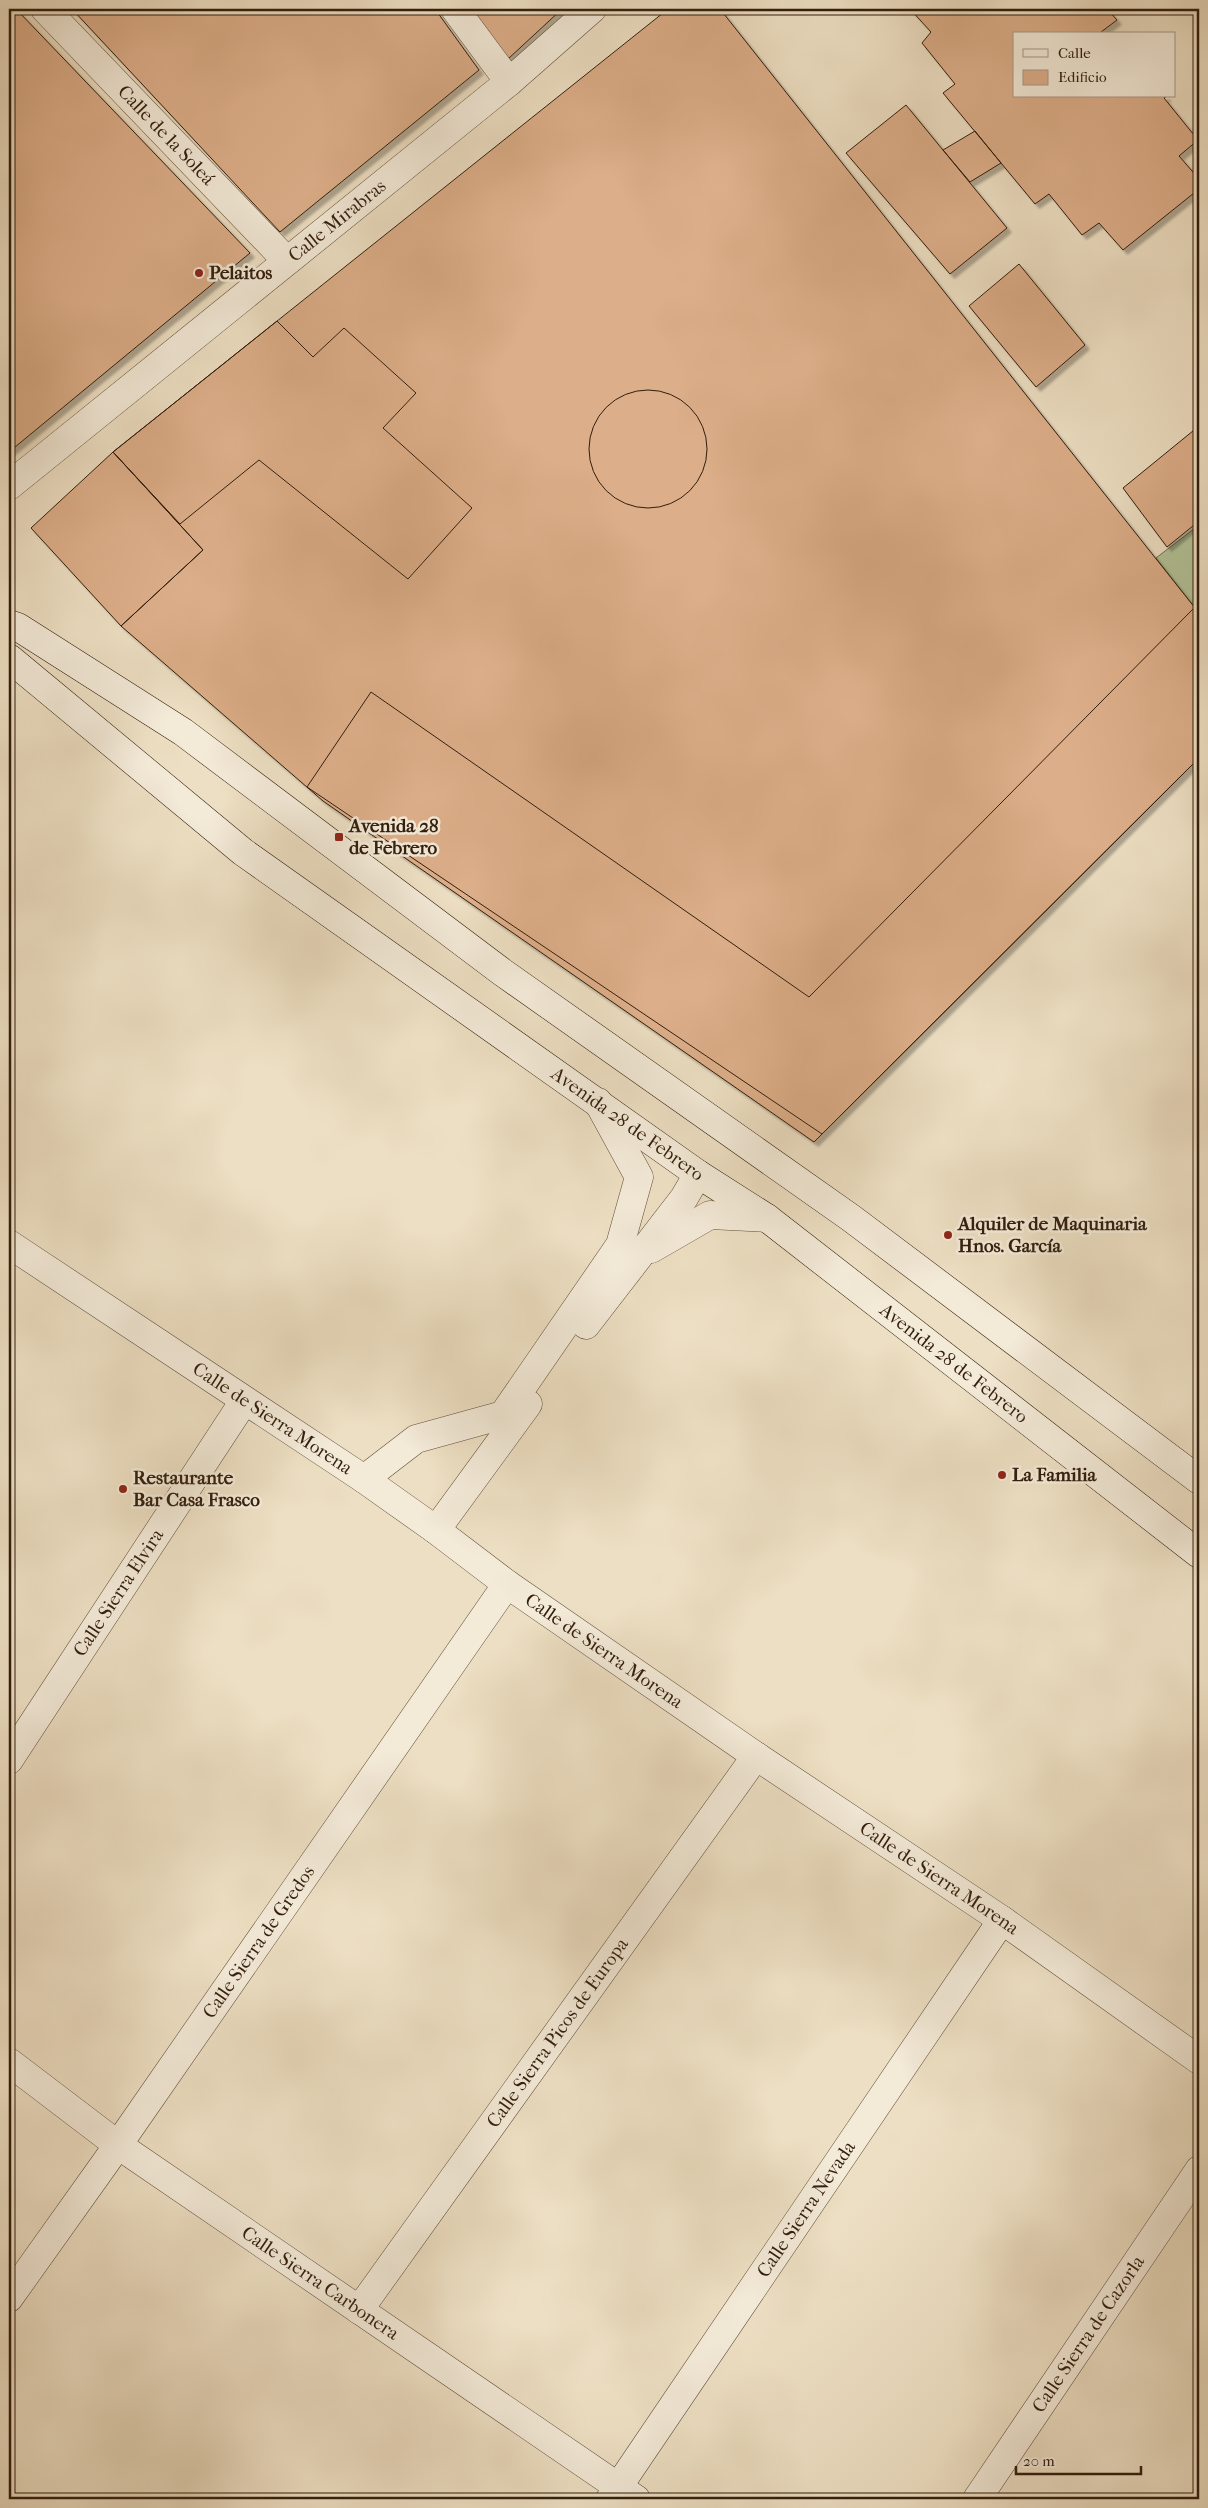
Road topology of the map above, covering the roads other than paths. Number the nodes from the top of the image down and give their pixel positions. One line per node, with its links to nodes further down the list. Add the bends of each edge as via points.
1 (45, 9): 5 (street, Calle de la Soleá)
2 (455, 9): 4 (street)
3 (592, 9): 4 (street, Calle Mirabras)
4 (509, 82): 5 (street, Calle Mirabras)
5 (287, 261): 6 (street, Calle Mirabras)
6 (9, 486)
7 (9, 624): 16 (street, via 183,732 502,972 851,1218)
8 (9, 658): 9 (street, Avenida 28 de Febrero, via 243,852)
9 (598, 1102): 10 (street, Avenida 28 de Febrero); 15 (street, via 639,1177 620,1245 503,1415 416,1439)
10 (698, 1174): 11 (street, Avenida 28 de Febrero); 13 (street, via 684,1198)
11 (767, 1218): 13 (street, via 710,1215); 18 (street, Avenida 28 de Febrero)
12 (9, 1244): 14 (street, Calle de Sierra Morena)
13 (637, 1257): 17 (street)
14 (244, 1401): 15 (street, Calle de Sierra Morena); 21 (street, Calle Sierra Elvira)
15 (364, 1479): 17 (street, Calle de Sierra Morena)
16 (1199, 1480)
17 (436, 1530): 19 (street, Calle de Sierra Morena)
18 (1199, 1554)
19 (507, 1584): 20 (street, Calle de Sierra Morena); 25 (street, Calle Sierra de Gredos)
20 (756, 1756): 22 (street, Calle de Sierra Morena); 28 (street, Calle Sierra Picos de Europa)
21 (9, 1760)
22 (1002, 1920): 23 (street, Calle de Sierra Morena); 29 (street, Calle Sierra Nevada)
23 (1199, 2060)
24 (9, 2062): 25 (street, Calle Sierra Carbonera)
25 (118, 2145): 27 (street, Calle Sierra de Gredos); 28 (street, Calle Sierra Carbonera)
26 (1199, 2170): 30 (street, Calle Sierra de Cazorla)
27 (9, 2298)
28 (359, 2310): 29 (street, Calle Sierra Carbonera)
29 (622, 2495)
30 (977, 2499)

